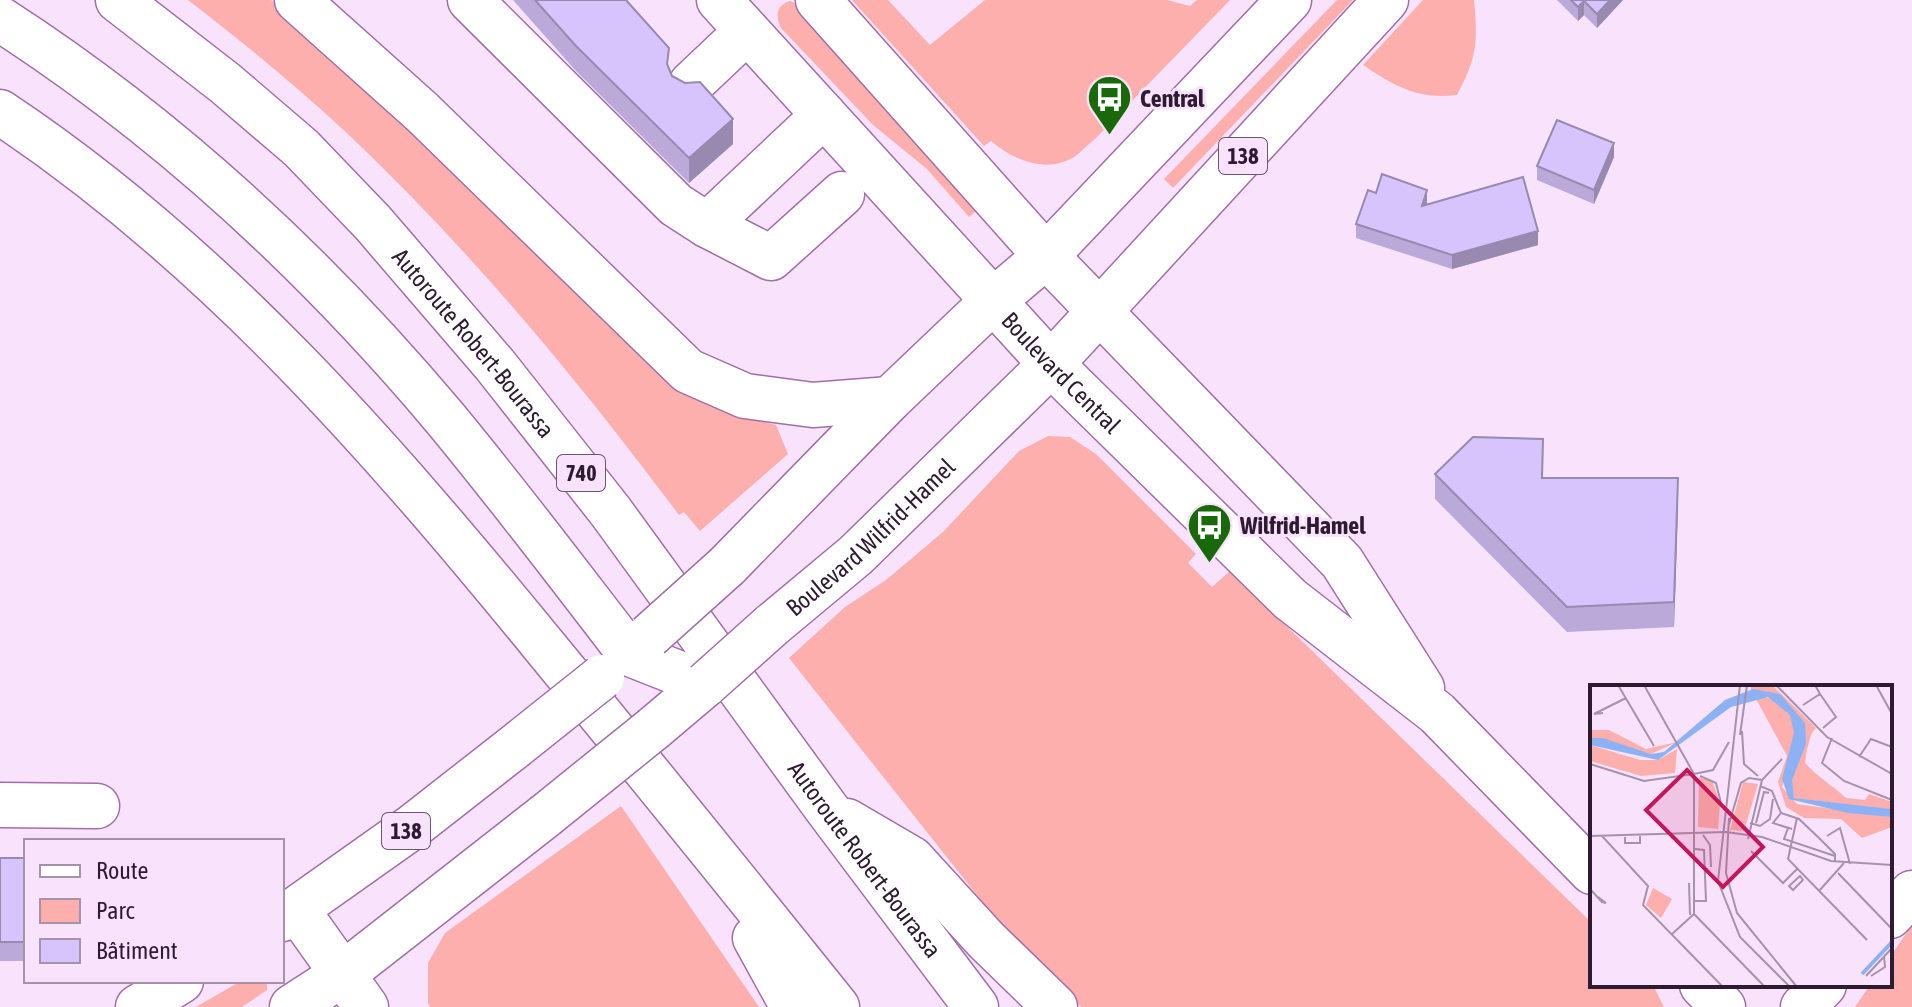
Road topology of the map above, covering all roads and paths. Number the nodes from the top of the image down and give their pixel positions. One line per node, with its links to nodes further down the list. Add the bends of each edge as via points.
1 (118, 0): 25 (main road, Autoroute Robert-Bourassa / 740, via 301,148 373,223 611,512)
2 (297, 0): 19 (main road, via 422,112 688,371 745,396 813,405)
3 (470, 0): 14 (main road, via 676,205)
4 (719, 0): 9 (main road, Boulevard Central)
5 (818, 0): 15 (main road, Boulevard Central)
6 (1289, 0): 15 (main road, 138)
7 (1386, 0): 17 (main road, Boulevard Wilfrid-Hamel / 138)
8 (0, 19): 20 (main road, via 145,123 257,221 350,313 443,417)
9 (747, 31): 10 (main road); 12 (main road, Boulevard Central)
10 (691, 84)
11 (0, 112): 26 (main road, via 137,212 329,395 453,534)
12 (824, 115): 14 (main road); 16 (main road, Boulevard Central)
13 (842, 194): 14 (main road, via 771,258)
14 (707, 225)
15 (1046, 256): 16 (main road, 138); 17 (main road, Boulevard Central)
16 (994, 300): 18 (main road, Boulevard Central); 19 (main road, 138)
17 (1100, 312): 18 (main road, Boulevard Wilfrid-Hamel / 138); 22 (main road, Boulevard Central, via 1342,562)
18 (1051, 364): 21 (main road, Boulevard Wilfrid-Hamel / 138, bridge, via 856,555); 22 (main road, Boulevard Central, via 1290,599)
19 (890, 399): 20 (main road, 138, bridge, via 727,566)
20 (630, 654): 21 (main road); 30 (main road, 138, bridge, via 412,827)
21 (706, 684): 34 (main road, Boulevard Wilfrid-Hamel / 138, bridge, via 545,816)
22 (1437, 713): 27 (main road, Boulevard Central)
23 (0, 805): 24 (main road)
24 (97, 806)
25 (827, 809): 39 (main road, Autoroute Robert-Bourassa / 740); 40 (main road, via 912,859)
26 (696, 831): 37 (main road); 38 (main road)
27 (1590, 870)
28 (1912, 893): 29 (main road)
29 (1892, 914)
30 (289, 915): 34 (main road)
31 (178, 983): 35 (main road)
32 (1704, 987): 41 (main road)
33 (1822, 987): 42 (main road)
34 (355, 991): 36 (main road, Boulevard Wilfrid-Hamel / 138)
35 (138, 1007)
36 (292, 1007)
37 (793, 1007)
38 (837, 1007)
39 (976, 1007)
40 (1055, 1007)
41 (1723, 1007)
42 (1803, 1007)

